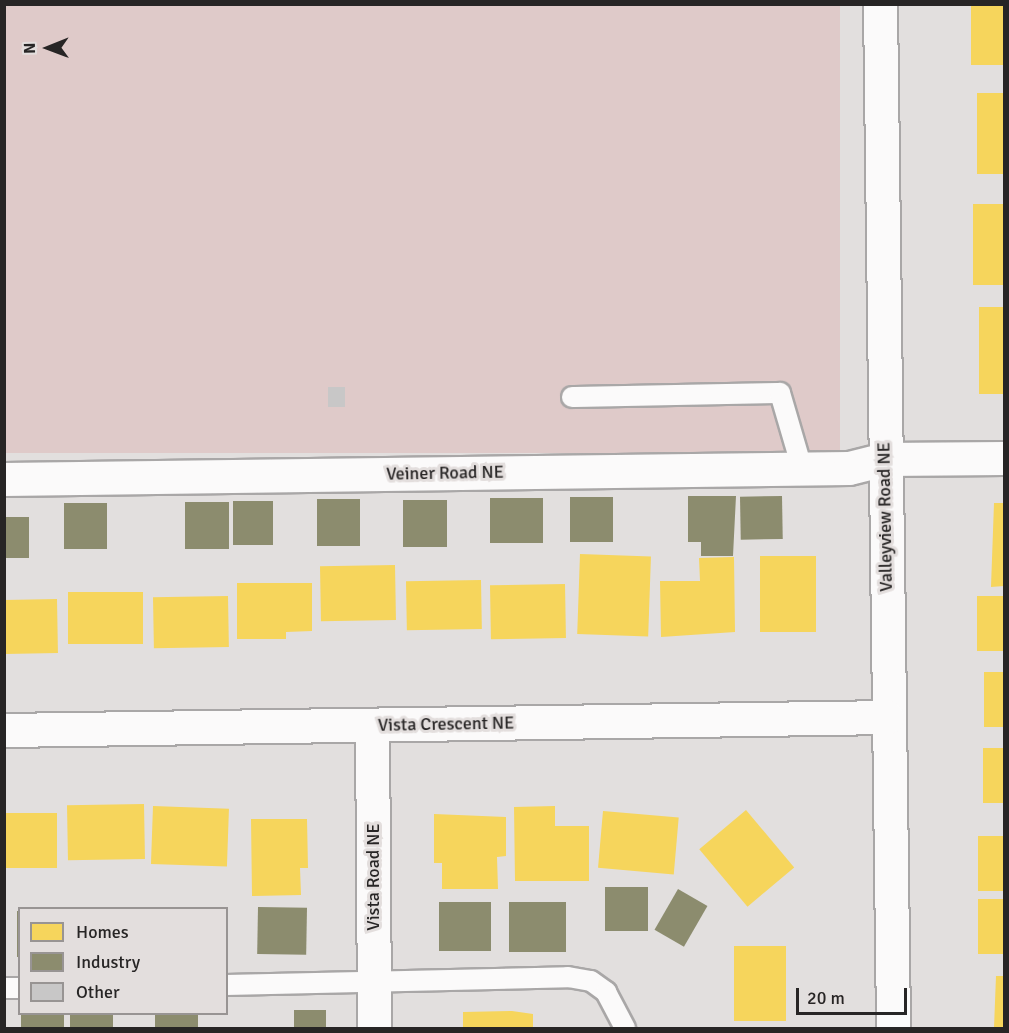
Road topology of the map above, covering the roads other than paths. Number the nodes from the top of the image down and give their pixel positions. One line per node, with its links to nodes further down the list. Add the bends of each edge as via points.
1 (880, 4): 4 (street, Valleyview Road NE)
2 (573, 397): 5 (lane, via 780,393)
3 (1005, 458): 4 (street, Veiner Road NE)
4 (884, 459): 5 (street, Veiner Road NE, via 849,468); 7 (street, Valleyview Road NE)
5 (802, 468): 6 (street, Veiner Road NE)
6 (4, 479)
7 (887, 717): 8 (street, Vista Crescent NE); 14 (street, Valleyview Road NE)
8 (372, 725): 9 (street, Vista Crescent NE); 10 (street, Vista Road NE)
9 (4, 730)
10 (374, 983): 11 (lane); 12 (street, Vista Road NE); 13 (lane, via 591,981 606,992)
11 (228, 985)
12 (374, 1029)
13 (625, 1029)
14 (893, 1029)

